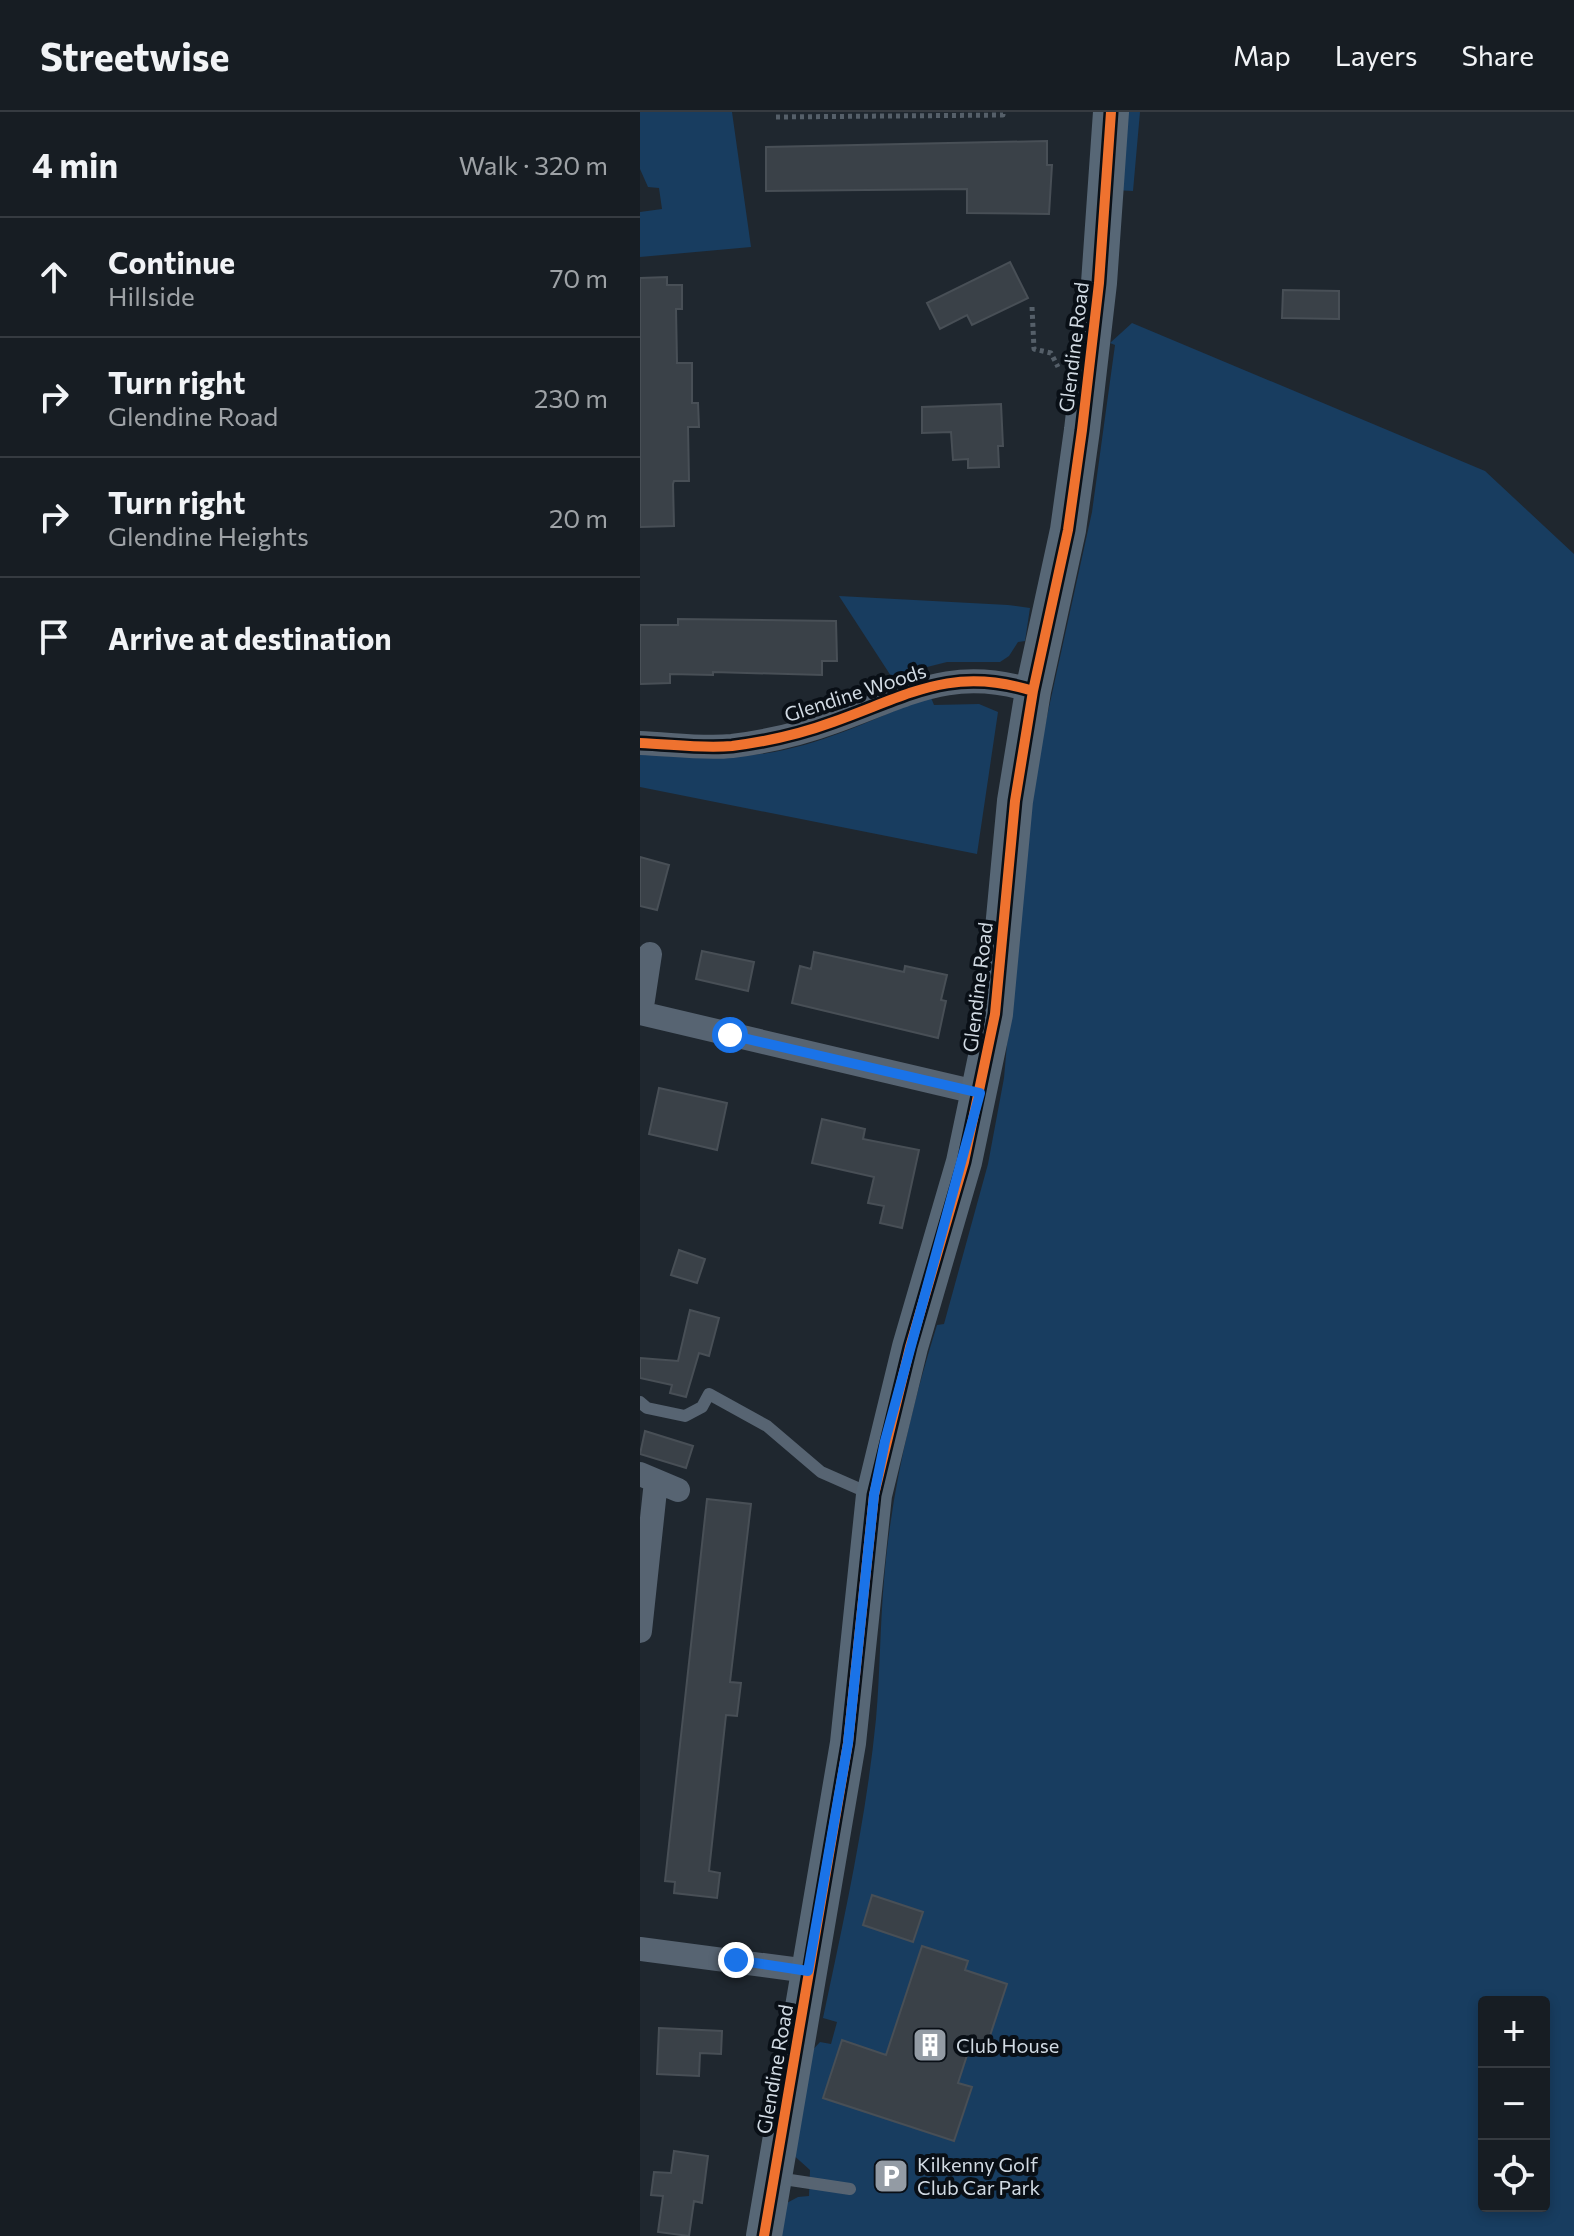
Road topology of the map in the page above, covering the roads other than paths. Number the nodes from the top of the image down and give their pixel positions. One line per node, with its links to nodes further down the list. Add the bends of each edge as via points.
1 (1111, 112): 2 (street, Glendine Road, via 1099,283 1070,516)
2 (1033, 691): 3 (street, Glendine Woods, via 946,682 911,690 831,723 731,746); 6 (street, Glendine Road, via 1015,801 995,1014)
3 (640, 743)
4 (650, 954): 5 (street)
5 (641, 1013): 6 (street)
6 (980, 1093): 9 (street, Glendine Road)
7 (640, 1402): 9 (lane, via 685,1416 702,1407 709,1394 767,1426 821,1472)
8 (658, 1482): 10 (street)
9 (874, 1495): 12 (street, Glendine Road, via 848,1743)
10 (640, 1631)
11 (640, 1949): 12 (street)
12 (808, 1971): 13 (street, Glendine Road)
13 (774, 2178): 14 (lane); 15 (street, Glendine Road)
14 (850, 2189)
15 (764, 2236)

